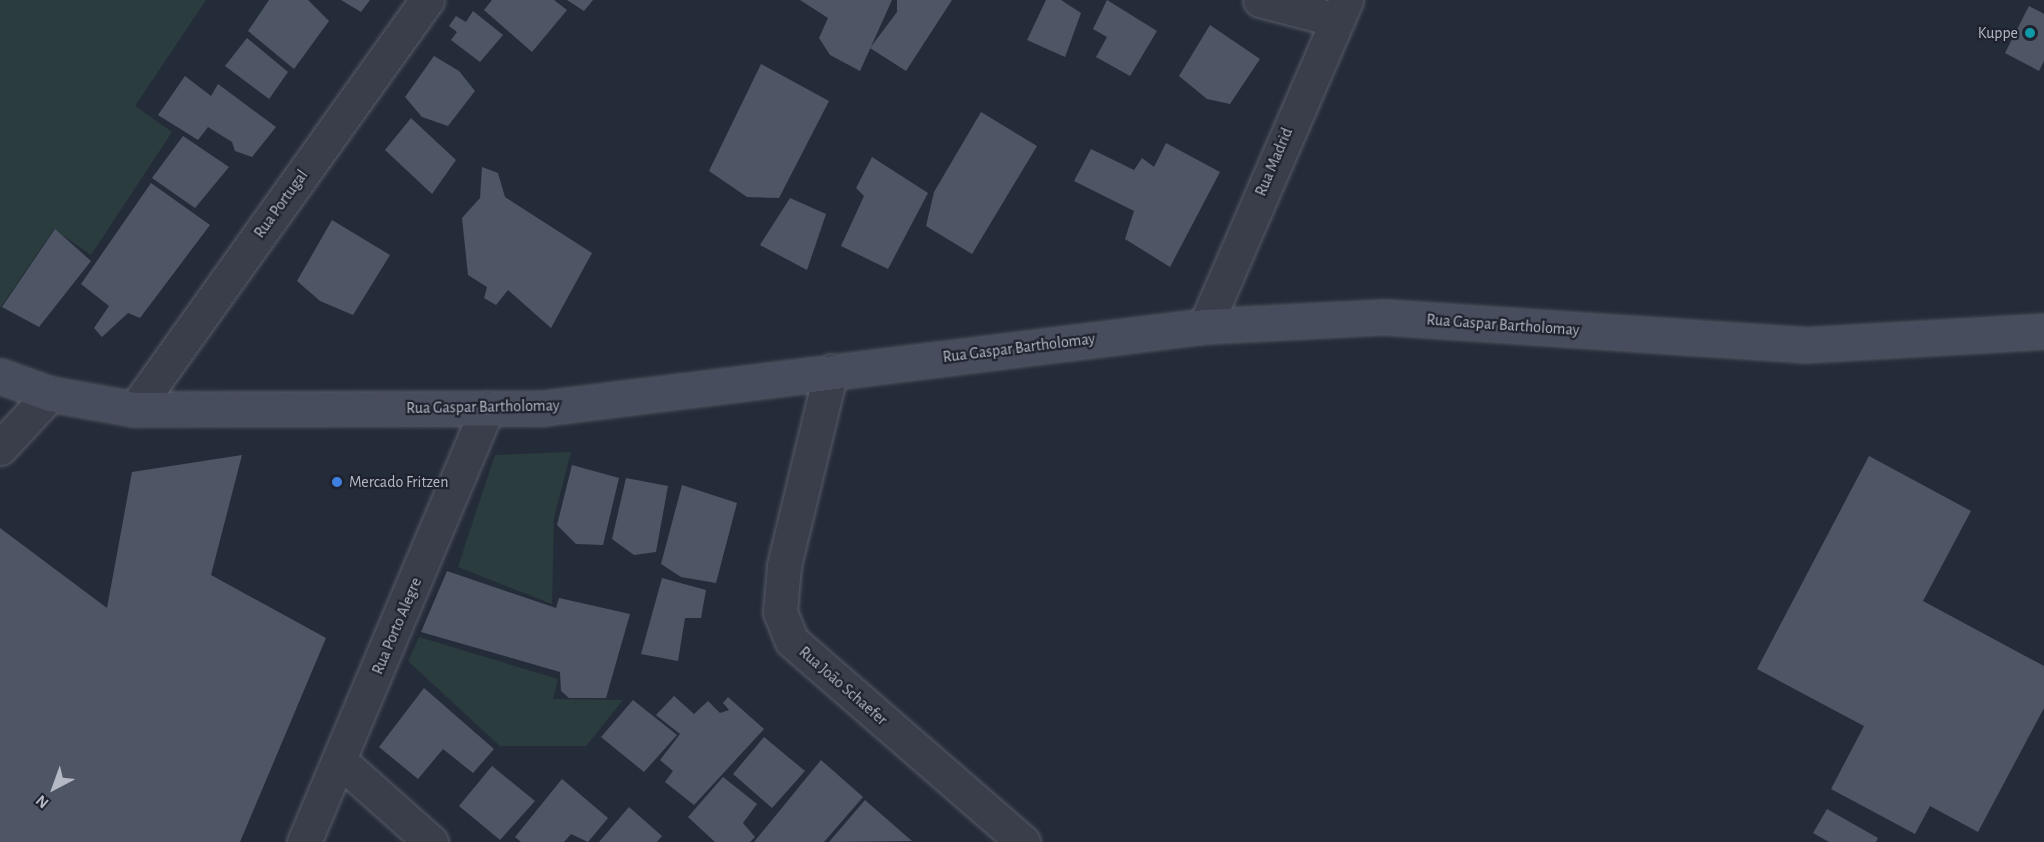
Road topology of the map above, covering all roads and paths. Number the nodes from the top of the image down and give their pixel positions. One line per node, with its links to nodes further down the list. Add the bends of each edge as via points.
1 (427, 0): 10 (street, Rua Portugal)
2 (1260, 0): 3 (street)
3 (1341, 10): 4 (street, Rua Madrid)
4 (1205, 326): 5 (main road, Rua Gaspar Bartholomay, via 1385,317 1804,345); 6 (main road, Rua Gaspar Bartholomay)
5 (2044, 331)
6 (831, 371): 9 (main road, Rua Gaspar Bartholomay, via 544,408); 15 (street, Rua João Schaefer, via 784,566 780,612 792,641)
7 (0, 376): 8 (main road, Rua Gaspar Bartholomay)
8 (50, 394): 10 (main road, Rua Gaspar Bartholomay); 11 (street)
9 (488, 408): 10 (main road, Rua Gaspar Bartholomay); 12 (street, Rua Porto Alegre)
10 (135, 409)
11 (0, 448)
12 (340, 761): 13 (street, Rua Porto Alegre); 14 (street)
13 (304, 842)
14 (431, 842)
15 (1023, 842)

